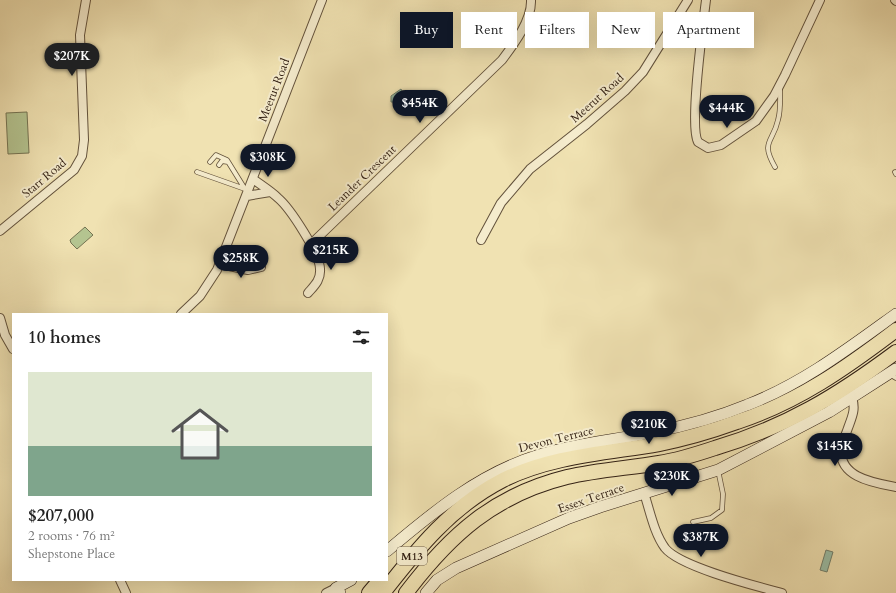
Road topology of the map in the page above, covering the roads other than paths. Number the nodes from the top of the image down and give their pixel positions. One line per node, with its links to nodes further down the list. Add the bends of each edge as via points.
1 (86, 0): 16 (street, Starr Road, via 80,35 84,140 82,156 74,170)
2 (322, 0): 13 (street, Meerut Road)
3 (531, 0): 18 (street, Leander Crescent, via 531,8 525,21 502,60)
4 (688, 0): 17 (street, Meerut Road, via 643,72 587,124 530,169 501,203)
5 (706, 0): 7 (street, via 698,69 695,131 698,142 708,148 714,148 743,131 756,121)
6 (820, 0): 7 (street)
7 (780, 83): 11 (lane, via 779,118 768,146 768,153)
8 (210, 162): 9 (lane, via 218,155)
9 (228, 162): 10 (lane, via 222,161); 14 (lane)
10 (219, 165)
11 (775, 167)
12 (197, 172): 14 (lane)
13 (253, 179): 14 (street, Meerut Road); 15 (street)
14 (247, 192): 15 (street); 19 (street, Meerut Road)
15 (270, 192): 18 (street, via 283,203)
16 (0, 231)
17 (481, 240)
18 (311, 244): 21 (street, via 321,271 318,282)
19 (220, 264): 20 (street, via 248,270); 22 (street, Meerut Road, via 208,286)
20 (261, 267)
21 (308, 294)
22 (186, 312)
23 (896, 314): 35 (street, Devon Terrace, via 825,365 747,405 670,428 573,446 512,464 463,491)
24 (0, 318): 26 (street)
25 (896, 330): 31 (highway, M13, via 826,381 791,400 738,422 683,439 559,460)
26 (12, 347)
27 (896, 352): 45 (highway, M13, via 833,397 766,431 661,463 568,477 510,497 488,510 455,536)
28 (894, 374): 29 (street, Essex Terrace)
29 (852, 398): 30 (street, Essex Terrace); 32 (street, via 854,413 841,446 843,462 856,476)
30 (718, 470): 33 (street, Essex Terrace); 34 (lane, via 722,510 711,518)
31 (497, 484): 36 (highway, via 474,494 442,516); 44 (highway, M13, via 468,502 444,522 406,563)
32 (896, 487)
33 (644, 494): 46 (street, Essex Terrace, via 569,518 483,556 446,573); 47 (street, via 658,535 674,556 692,565)
34 (693, 522)
35 (388, 550)
36 (388, 571)
37 (120, 581): 41 (street)
38 (350, 581): 40 (street)
39 (379, 581): 43 (highway)
40 (338, 591): 42 (street)
41 (126, 593)
42 (326, 593)
43 (369, 593)
44 (383, 593)
45 (406, 593)
46 (426, 593)
47 (782, 593)

